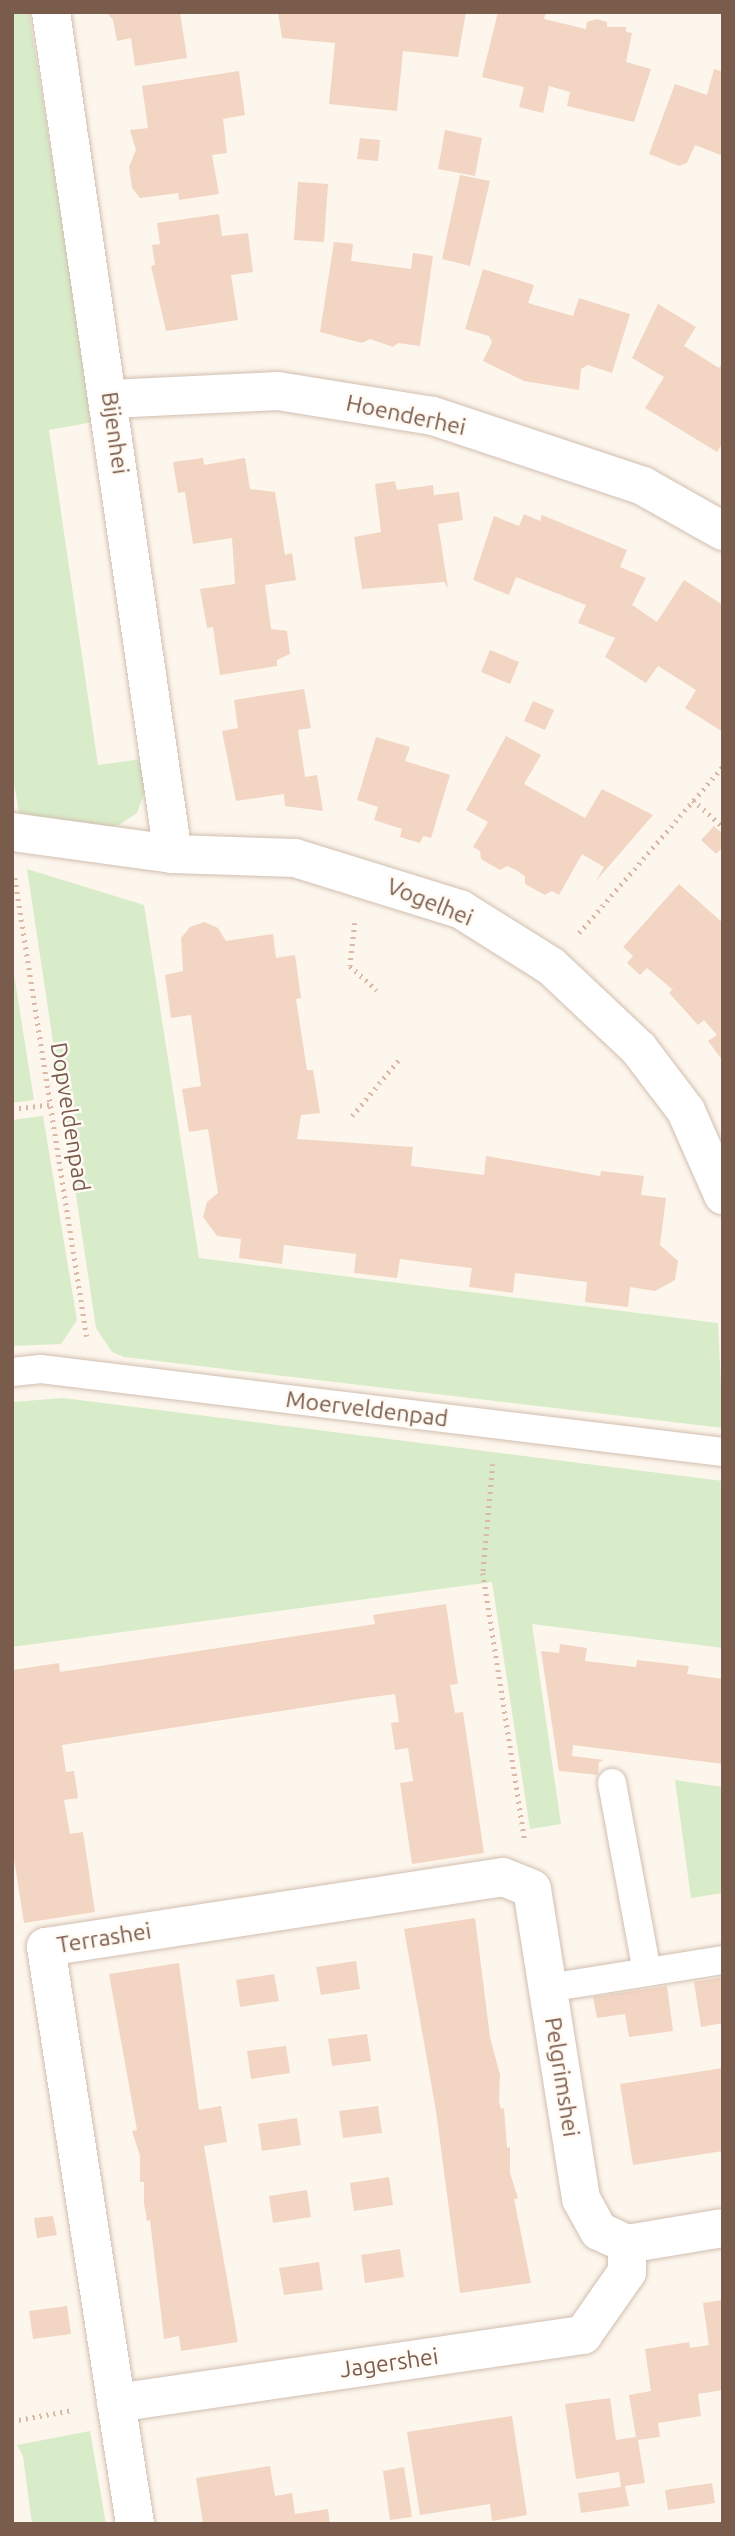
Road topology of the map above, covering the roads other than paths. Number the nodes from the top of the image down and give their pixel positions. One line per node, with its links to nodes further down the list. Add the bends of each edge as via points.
1 (51, 12): 2 (street, Bijenhei)
2 (110, 399): 3 (street, Hoenderhei, via 278,391 433,416 643,486); 5 (street, Bijenhei)
3 (723, 531)
4 (12, 832): 5 (street, Vogelhei)
5 (173, 854): 6 (street, Vogelhei, via 295,858 460,909 551,966 639,1049 686,1111)
6 (723, 1195)
7 (12, 1372): 8 (lane, Moerveldenpad, via 41,1369)
8 (723, 1452)
9 (612, 1783): 12 (lane)
10 (532, 1889): 13 (street, Pelgrimshei); 16 (street, Terrashei, via 503,1877 46,1947)
11 (723, 1960): 12 (lane)
12 (647, 1972): 13 (lane)
13 (548, 1988): 15 (street, Pelgrimshei, via 581,2199 599,2231)
14 (723, 2228): 15 (street)
15 (627, 2244): 16 (street, Jagershei, via 626,2272 583,2335)
16 (116, 2403): 17 (street)
17 (135, 2524)

